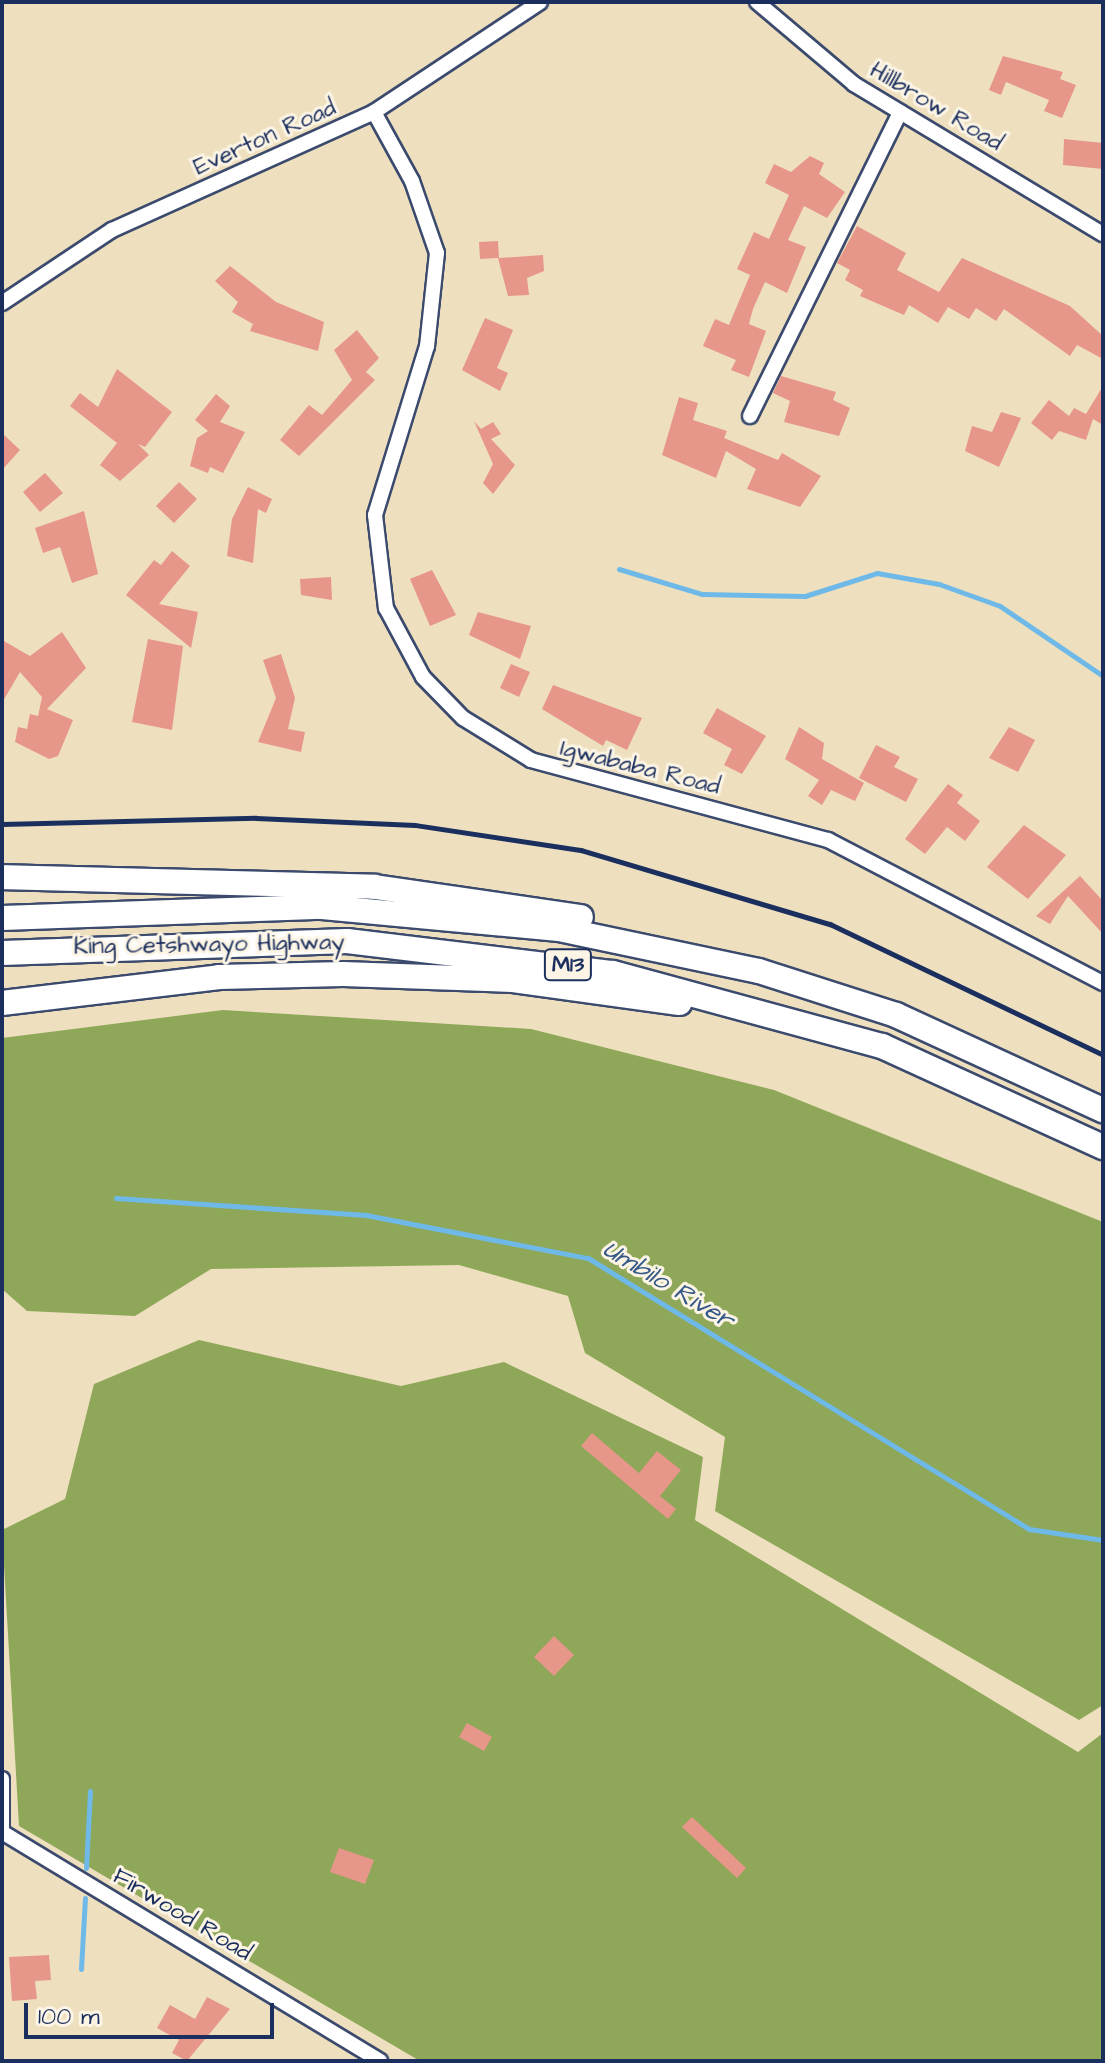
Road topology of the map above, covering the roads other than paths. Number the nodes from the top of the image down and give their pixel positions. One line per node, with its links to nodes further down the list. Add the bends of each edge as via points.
1 (540, 2): 3 (street, Everton Road)
2 (757, 2): 4 (street, Hillbrow Road, via 838,72)
3 (374, 112): 6 (street, Everton Road, via 112,230); 12 (street, Igwababa Road, via 412,181 437,253 427,346 375,515 386,608 423,677 474,727 531,760 828,840)
4 (900, 112): 5 (street, Hillbrow Road); 7 (street)
5 (1103, 234)
6 (2, 303)
7 (750, 416)
8 (2, 877): 11 (highway, via 186,877 478,900 641,929)
9 (2, 918): 11 (highway, King Cetshwayo Highway / M13, via 214,907 419,912 559,929)
10 (2, 953): 14 (highway, King Cetshwayo Highway / M13, via 187,941 404,945 613,973)
11 (759, 971): 15 (highway, King Cetshwayo Highway / M13, via 896,1015)
12 (1103, 983)
13 (2, 1003): 14 (highway, via 219,977 343,974 513,980)
14 (785, 1015): 16 (highway, King Cetshwayo Highway / M13, via 920,1061)
15 (1103, 1110)
16 (1103, 1147)
17 (2, 1779): 18 (street)
18 (2, 1830): 19 (street, Firwood Road)
19 (380, 2061)

